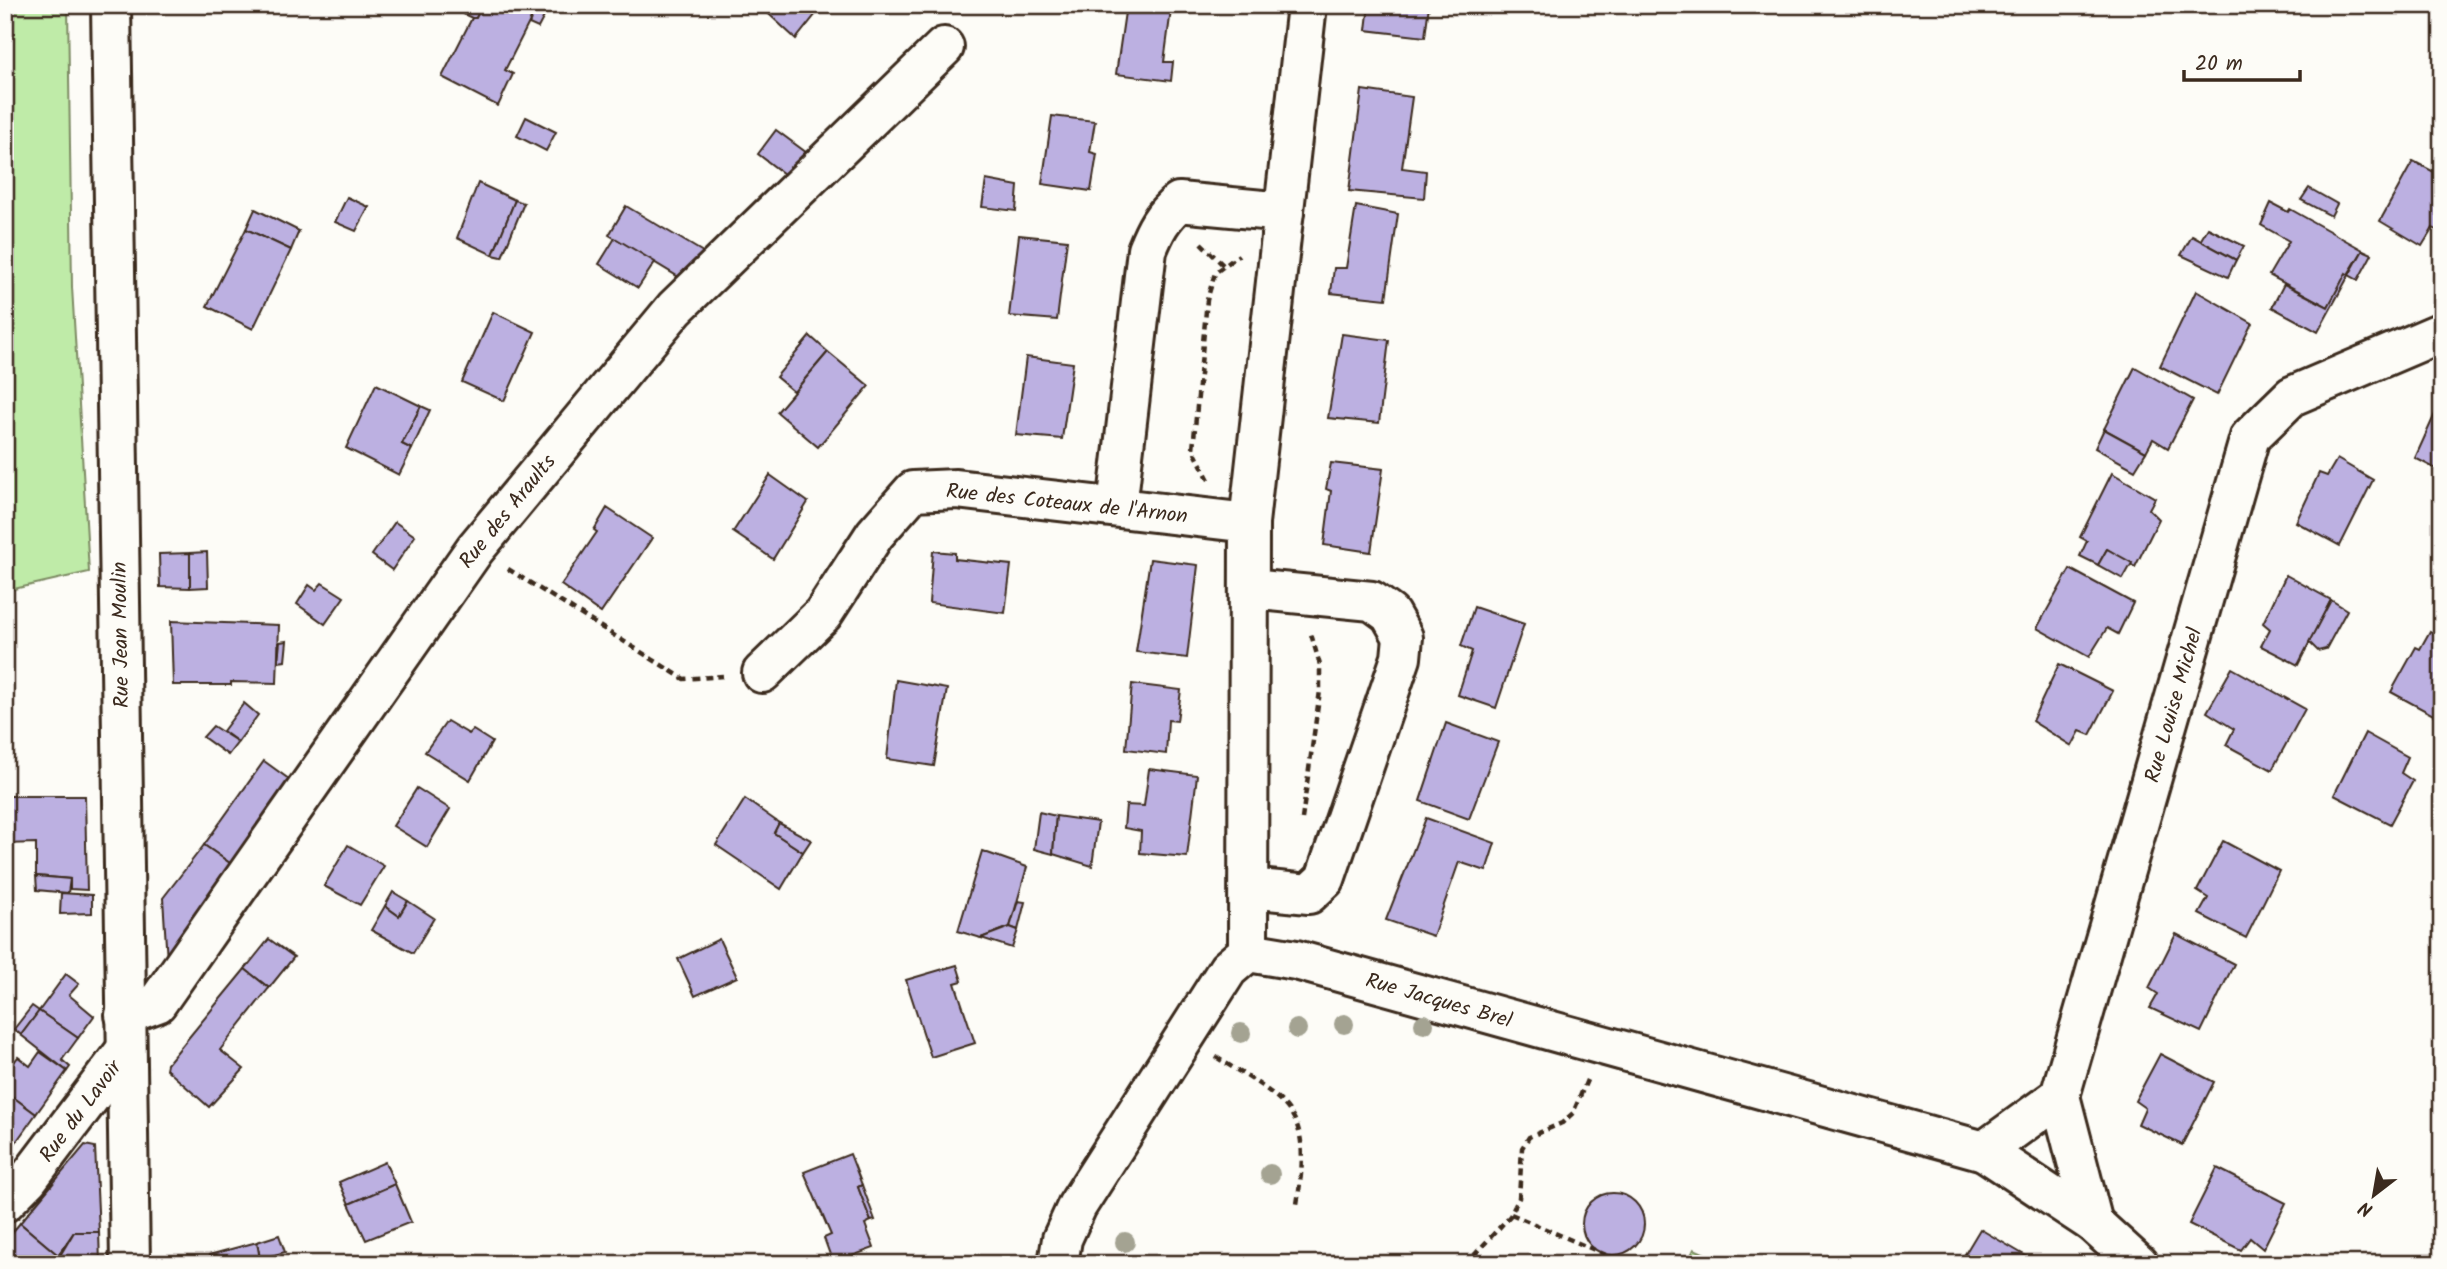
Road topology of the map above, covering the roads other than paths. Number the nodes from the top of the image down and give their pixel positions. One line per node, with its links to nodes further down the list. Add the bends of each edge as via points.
1 (111, 5): 12 (street, Rue Jean Moulin)
2 (1307, 5): 4 (street)
3 (944, 47): 12 (street, Rue des Araults, via 675,308 475,549 156,1003)
4 (1282, 230): 6 (street, via 1179,202 1156,229 1146,250); 7 (street)
5 (2442, 332): 13 (street, Rue Louise Michel, via 2292,396 2250,438)
6 (1117, 508): 7 (street, Rue des Coteaux de l'Arnon); 9 (street, Rue des Coteaux de l'Arnon, via 956,489 913,491 875,534 823,614)
7 (1234, 521): 8 (street)
8 (1250, 589): 10 (street); 10 (street, via 1372,601 1390,614 1403,637 1401,658 1325,879 1309,894)
9 (762, 673)
10 (1249, 888): 11 (street)
11 (1248, 952): 14 (street, Rue Jacques Brel, via 1296,960); 18 (street, via 1228,969 1077,1206 1062,1239)
12 (125, 1033): 15 (street, Rue du Lavoir, via 28,1179); 17 (street, Rue Jean Moulin)
13 (2060, 1096): 14 (street); 16 (street)
14 (1984, 1151): 16 (street, Rue Jacques Brel)
15 (5, 1202)
16 (2093, 1223): 19 (street, Rue Jacques Brel)
17 (130, 1264)
18 (1058, 1264)
19 (2138, 1264)

